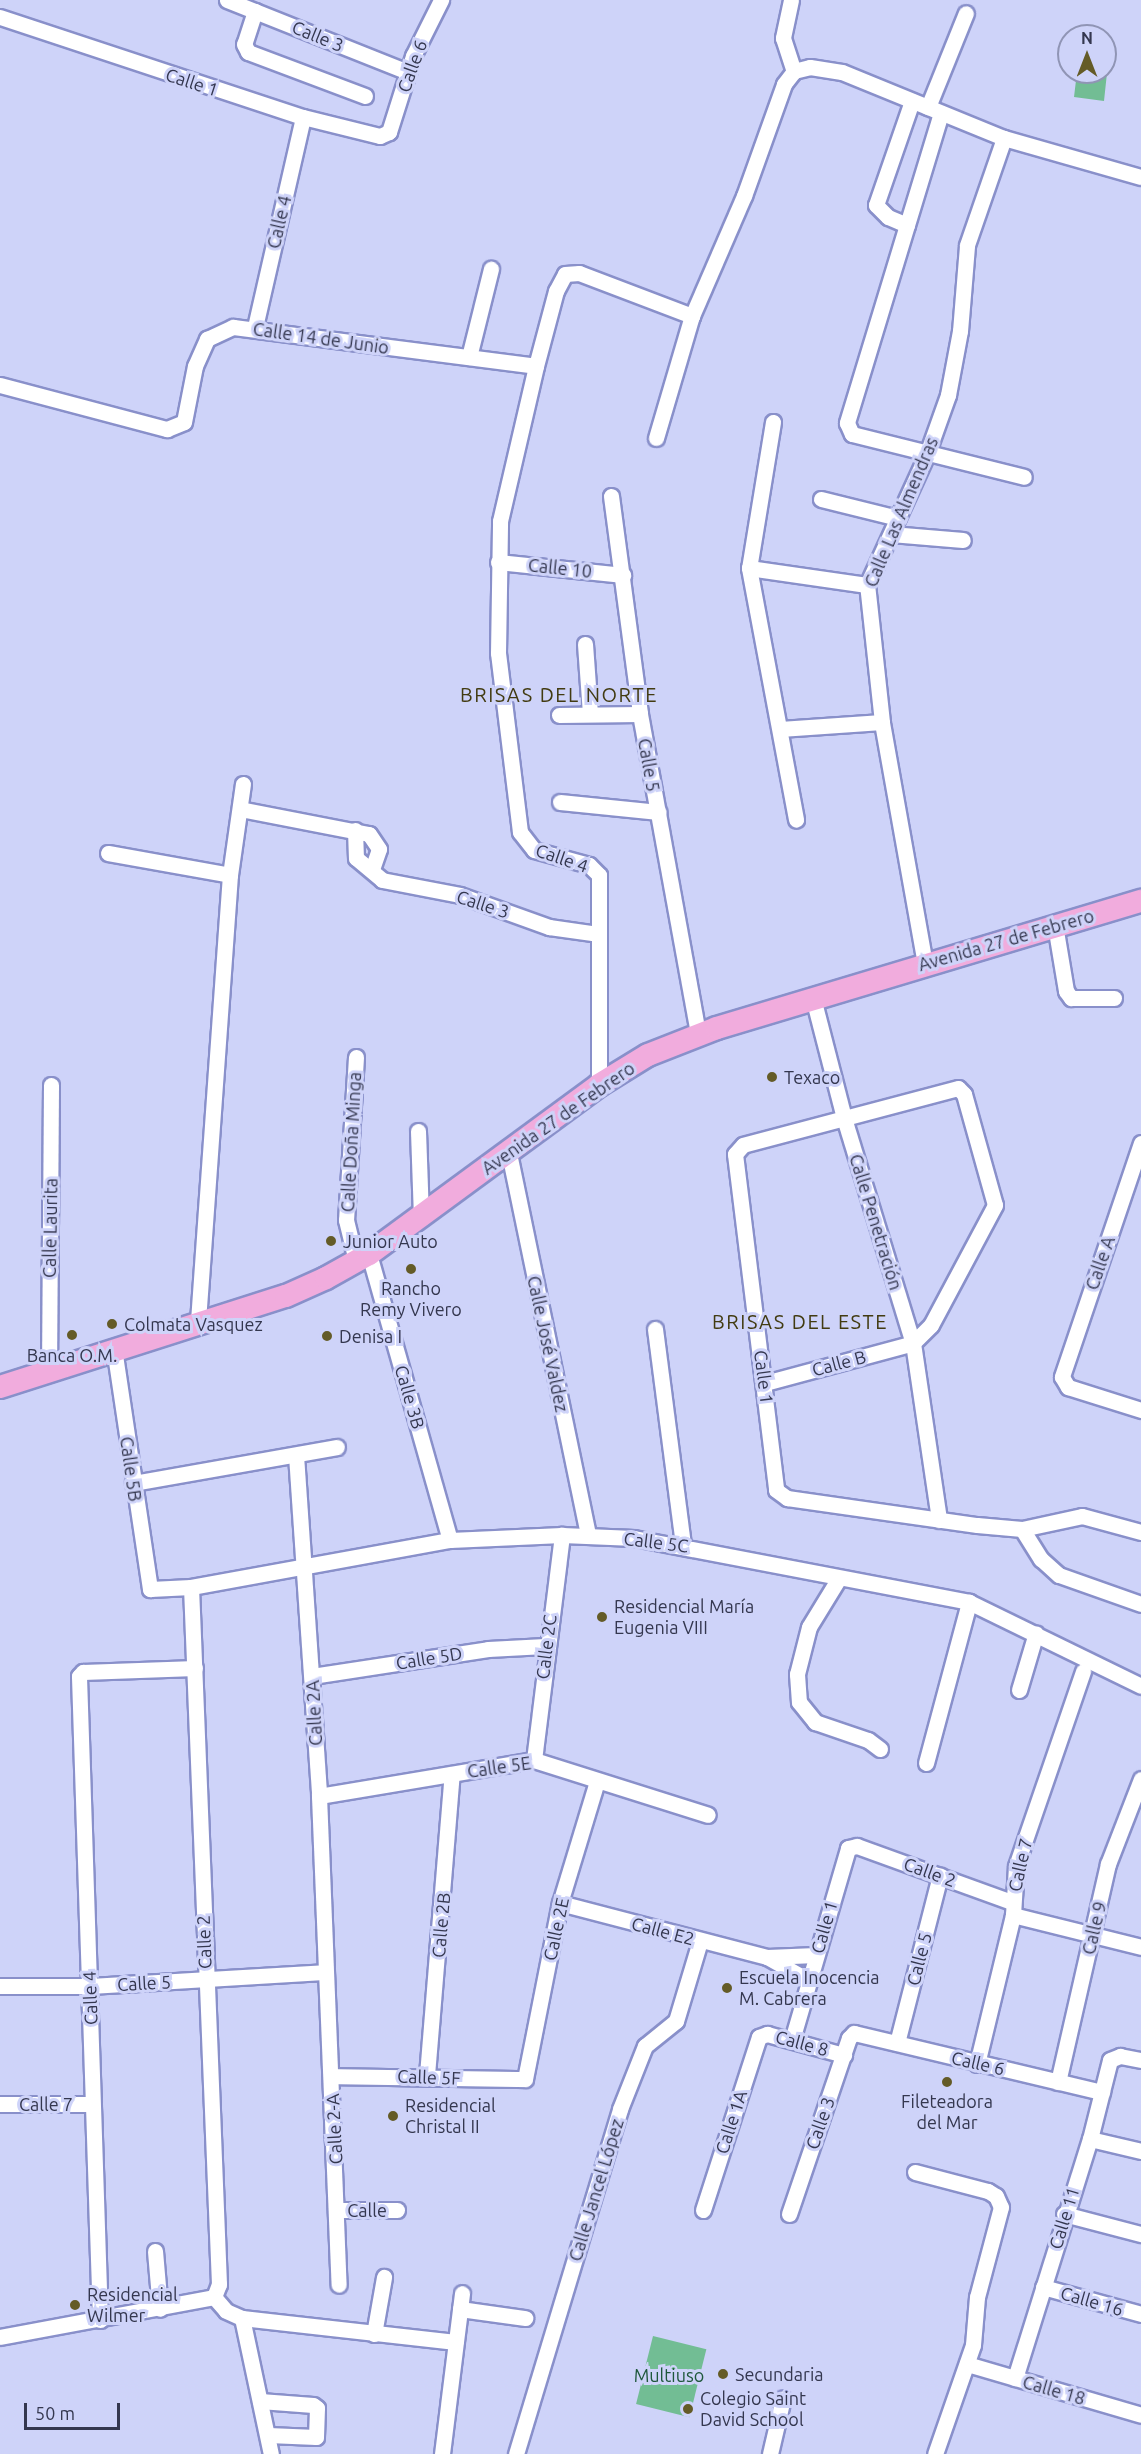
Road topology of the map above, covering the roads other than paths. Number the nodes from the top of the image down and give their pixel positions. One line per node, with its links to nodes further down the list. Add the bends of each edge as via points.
1 (227, 0): 4 (street, Calle 3)
2 (441, 0): 8 (street, Calle 6)
3 (791, 0): 7 (street, via 783,38)
4 (255, 11): 8 (street, Calle 3); 9 (street, via 243,45 248,52)
5 (966, 13): 11 (street)
6 (0, 17): 12 (street, Calle 1)
7 (794, 71): 10 (street, via 825,68); 18 (street, via 784,84 744,196)
8 (408, 72): 13 (street, Calle 6)
9 (364, 96)
10 (912, 101): 11 (street); 16 (street, via 876,205 888,217)
11 (934, 110): 14 (street); 16 (street)
12 (303, 117): 13 (street, Calle 1, via 380,136); 19 (street, Calle 4)
13 (387, 134)
14 (1004, 138): 15 (street); 25 (street, Calle Las Almendras, via 967,245 960,331 948,395)
15 (1141, 177)
16 (907, 225): 25 (street, via 847,423 852,434)
17 (491, 269): 20 (street)
18 (692, 316): 21 (street, via 569,272 558,284); 24 (street)
19 (255, 327): 20 (street, Calle 14 de Junio); 22 (street, Calle 14 de Junio, via 220,330 207,339 195,366 184,422 173,429 151,428)
20 (469, 357): 21 (street, Calle 14 de Junio)
21 (536, 366): 32 (street, via 504,492)
22 (0, 385)
23 (773, 422): 33 (street)
24 (656, 438)
25 (927, 454): 26 (street); 29 (street, Calle Las Almendras)
26 (1024, 477)
27 (611, 496): 34 (street, Calle 5)
28 (821, 499): 29 (street)
29 (898, 518): 30 (street, Calle Las Almendras)
30 (891, 534): 31 (street); 35 (street, Calle Las Almendras)
31 (963, 540)
32 (498, 562): 34 (street, Calle 10); 53 (street, Calle 4, via 498,652 519,832 534,850 596,870 600,880)
33 (749, 568): 35 (street); 41 (street)
34 (623, 574): 38 (street, Calle 5)
35 (867, 585): 40 (street, Calle Las Almendras)
36 (585, 644): 37 (street)
37 (590, 714): 38 (street); 39 (street)
38 (640, 714): 45 (street, Calle 5)
39 (559, 715)
40 (882, 722): 41 (street); 54 (street, Calle Las Almendras)
41 (780, 729): 46 (street)
42 (243, 784): 44 (street)
43 (560, 802): 45 (street)
44 (240, 809): 47 (street); 50 (street)
45 (658, 812): 57 (street, Calle 5)
46 (796, 820)
47 (356, 830): 49 (street, Calle 3, via 356,858 361,866); 49 (street, via 376,840 379,849)
48 (108, 853): 50 (street)
49 (372, 869): 53 (street, Calle 3, via 382,880 460,895 543,925)
50 (230, 875): 67 (street)
51 (1141, 901): 52 (main road, Avenida 27 de Febrero)
52 (1055, 925): 54 (main road, Avenida 27 de Febrero); 56 (street, via 1066,992 1071,998)
53 (598, 934): 60 (street, Calle 4)
54 (925, 964): 55 (main road, Avenida 27 de Febrero)
55 (813, 998): 57 (main road, Avenida 27 de Febrero); 61 (street, Calle Penetración)
56 (1114, 998)
57 (698, 1034): 60 (main road, Avenida 27 de Febrero, via 648,1055)
58 (356, 1057): 66 (street, Calle Doña Minga, via 346,1220)
59 (51, 1085): 71 (street, Calle Laurita)
60 (599, 1085): 64 (main road, Avenida 27 de Febrero)
61 (844, 1118): 69 (street, Calle Penetración); 69 (street, via 950,1087 964,1094 995,1205 931,1325); 72 (street, Calle 1, via 743,1145 735,1154)
62 (418, 1131): 65 (street)
63 (1141, 1143): 74 (street, Calle A, via 1062,1371 1064,1383)
64 (509, 1153): 65 (main road, Avenida 27 de Febrero); 82 (street, Calle José Valdez)
65 (421, 1218): 66 (main road, Avenida 27 de Febrero)
66 (363, 1258): 67 (main road, Avenida 27 de Febrero, via 286,1296); 83 (street, Calle 3B)
67 (198, 1321): 70 (main road, Avenida 27 de Febrero)
68 (655, 1329): 84 (street)
69 (913, 1343): 72 (street, Calle B); 78 (street, Calle Penetración)
70 (114, 1348): 71 (main road, Avenida 27 de Febrero); 77 (street, Calle 5B)
71 (48, 1372): 73 (main road, Avenida 27 de Febrero)
72 (765, 1383): 78 (street, Calle 1, via 778,1494)
73 (0, 1387)
74 (1141, 1410)
75 (337, 1447): 76 (street)
76 (296, 1455): 77 (street); 85 (street, Calle 2A)
77 (133, 1483): 88 (street, Calle 5B)
78 (939, 1520): 79 (street)
79 (1022, 1529): 80 (street, via 1082,1516); 90 (street, via 1041,1559 1059,1575)
80 (1141, 1532)
81 (562, 1535): 82 (street, Calle 5C); 83 (street, Calle 5C); 92 (street, Calle 2C)
82 (588, 1535): 84 (street, Calle 5C)
83 (450, 1540): 85 (street, Calle 5C)
84 (683, 1544): 86 (street, Calle 5C)
85 (305, 1566): 87 (street, Calle 5C); 95 (street, Calle 2A)
86 (839, 1578): 89 (street, Calle 5C); 98 (street, via 809,1627 797,1674 799,1702 815,1722 868,1740)
87 (191, 1587): 88 (street, Calle 5C); 93 (street, Calle 2)
88 (150, 1589)
89 (969, 1602): 91 (street, Calle 5C); 100 (street)
90 (1141, 1604)
91 (1036, 1633): 96 (street, Calle 5C); 97 (street)
92 (545, 1646): 95 (street, Calle 5D, via 488,1649); 99 (street, Calle 2C)
93 (195, 1668): 116 (street, Calle 2); 119 (street, Calle 4, via 83,1672 79,1676 82,1846)
94 (1083, 1671): 109 (street, Calle 7, via 1016,1866)
95 (312, 1676): 104 (street, Calle 2A)
96 (1141, 1686)
97 (1019, 1690)
98 (880, 1749)
99 (534, 1760): 101 (street, Calle 5E); 103 (street, Calle 5E)
100 (926, 1763)
101 (452, 1774): 104 (street, Calle 5E); 127 (street, Calle 2B)
102 (1141, 1779): 110 (street, Calle 9, via 1108,1864)
103 (597, 1781): 105 (street, Calle 5E); 108 (street, Calle 2E)
104 (319, 1796): 115 (street, Calle 2A)
105 (708, 1815)
106 (848, 1848): 107 (street, Calle 2, via 857,1846); 113 (street, Calle 1)
107 (940, 1875): 109 (street, Calle 2); 123 (street, Calle 5)
108 (560, 1903): 111 (street, Calle E2); 129 (street, Calle 2E)
109 (1013, 1908): 110 (street, Calle 2); 126 (street, Calle 7)
110 (1092, 1936): 112 (street, Calle 2); 130 (street, Calle 9)
111 (700, 1941): 114 (street, Calle E2); 164 (street, Calle Jancel López, via 676,2021 645,2046 620,2109)
112 (1141, 1947)
113 (816, 1954): 114 (street, Calle E2); 117 (street, Calle 1)
114 (767, 1957): 117 (street, Calle E2)
115 (324, 1972): 116 (street, Calle 5); 128 (street, Calle 2-A)
116 (205, 1979): 119 (street, Calle 5); 147 (street, Calle 2, via 219,2284)
117 (808, 1980): 122 (street, Calle 1)
118 (0, 1986): 119 (street, Calle 5)
119 (90, 1986): 133 (street, Calle 4)
120 (854, 2033): 123 (street, Calle 6); 124 (street, Calle 3)
121 (760, 2035): 122 (street, Calle 8); 139 (street, Calle 1A)
122 (792, 2040): 124 (street, Calle 8)
123 (897, 2043): 126 (street, Calle 6)
124 (844, 2055): 140 (street, Calle 3)
125 (1141, 2060): 131 (street, Calle 11, via 1112,2058)
126 (977, 2064): 130 (street, Calle 6)
127 (428, 2075): 128 (street, Calle 5F); 129 (street, Calle 5F, via 498,2084)
128 (331, 2076): 137 (street, Calle 2-A)
129 (525, 2079)
130 (1058, 2082): 131 (street, Calle 6)
131 (1102, 2092): 134 (street, Calle 11)
132 (0, 2104): 133 (street, Calle 7)
133 (92, 2104): 152 (street, Calle 4)
134 (1090, 2139): 135 (street); 141 (street, Calle 11)
135 (1141, 2151)
136 (915, 2172): 156 (street, via 988,2191 1000,2201 1001,2215 977,2297)
137 (338, 2210): 138 (street, Calle); 145 (street, Calle 2-A)
138 (397, 2210)
139 (703, 2210)
140 (789, 2214)
141 (1064, 2214): 142 (street); 146 (street, Calle 11)
142 (1141, 2234)
143 (155, 2251): 148 (street)
144 (384, 2277): 153 (street)
145 (339, 2285)
146 (1043, 2287): 149 (street, Calle 16); 157 (street, Calle 11)
147 (214, 2297): 148 (street); 151 (street, via 226,2312)
148 (160, 2309): 152 (street)
149 (1141, 2314)
150 (525, 2318): 155 (street, via 461,2301)
151 (242, 2319): 153 (street); 159 (street)
152 (100, 2320): 154 (street)
153 (374, 2334): 155 (street)
154 (0, 2337)
155 (456, 2342): 163 (street)
156 (967, 2364): 157 (street, Calle 18); 166 (street)
157 (1015, 2378): 160 (street, Calle 18)
158 (783, 2398): 165 (street)
159 (260, 2401): 161 (street); 161 (street, via 314,2404 317,2408 316,2437)
160 (1141, 2415)
161 (268, 2436): 162 (street)
162 (271, 2454)
163 (442, 2454)
164 (516, 2454)
165 (770, 2454)
166 (935, 2454)

